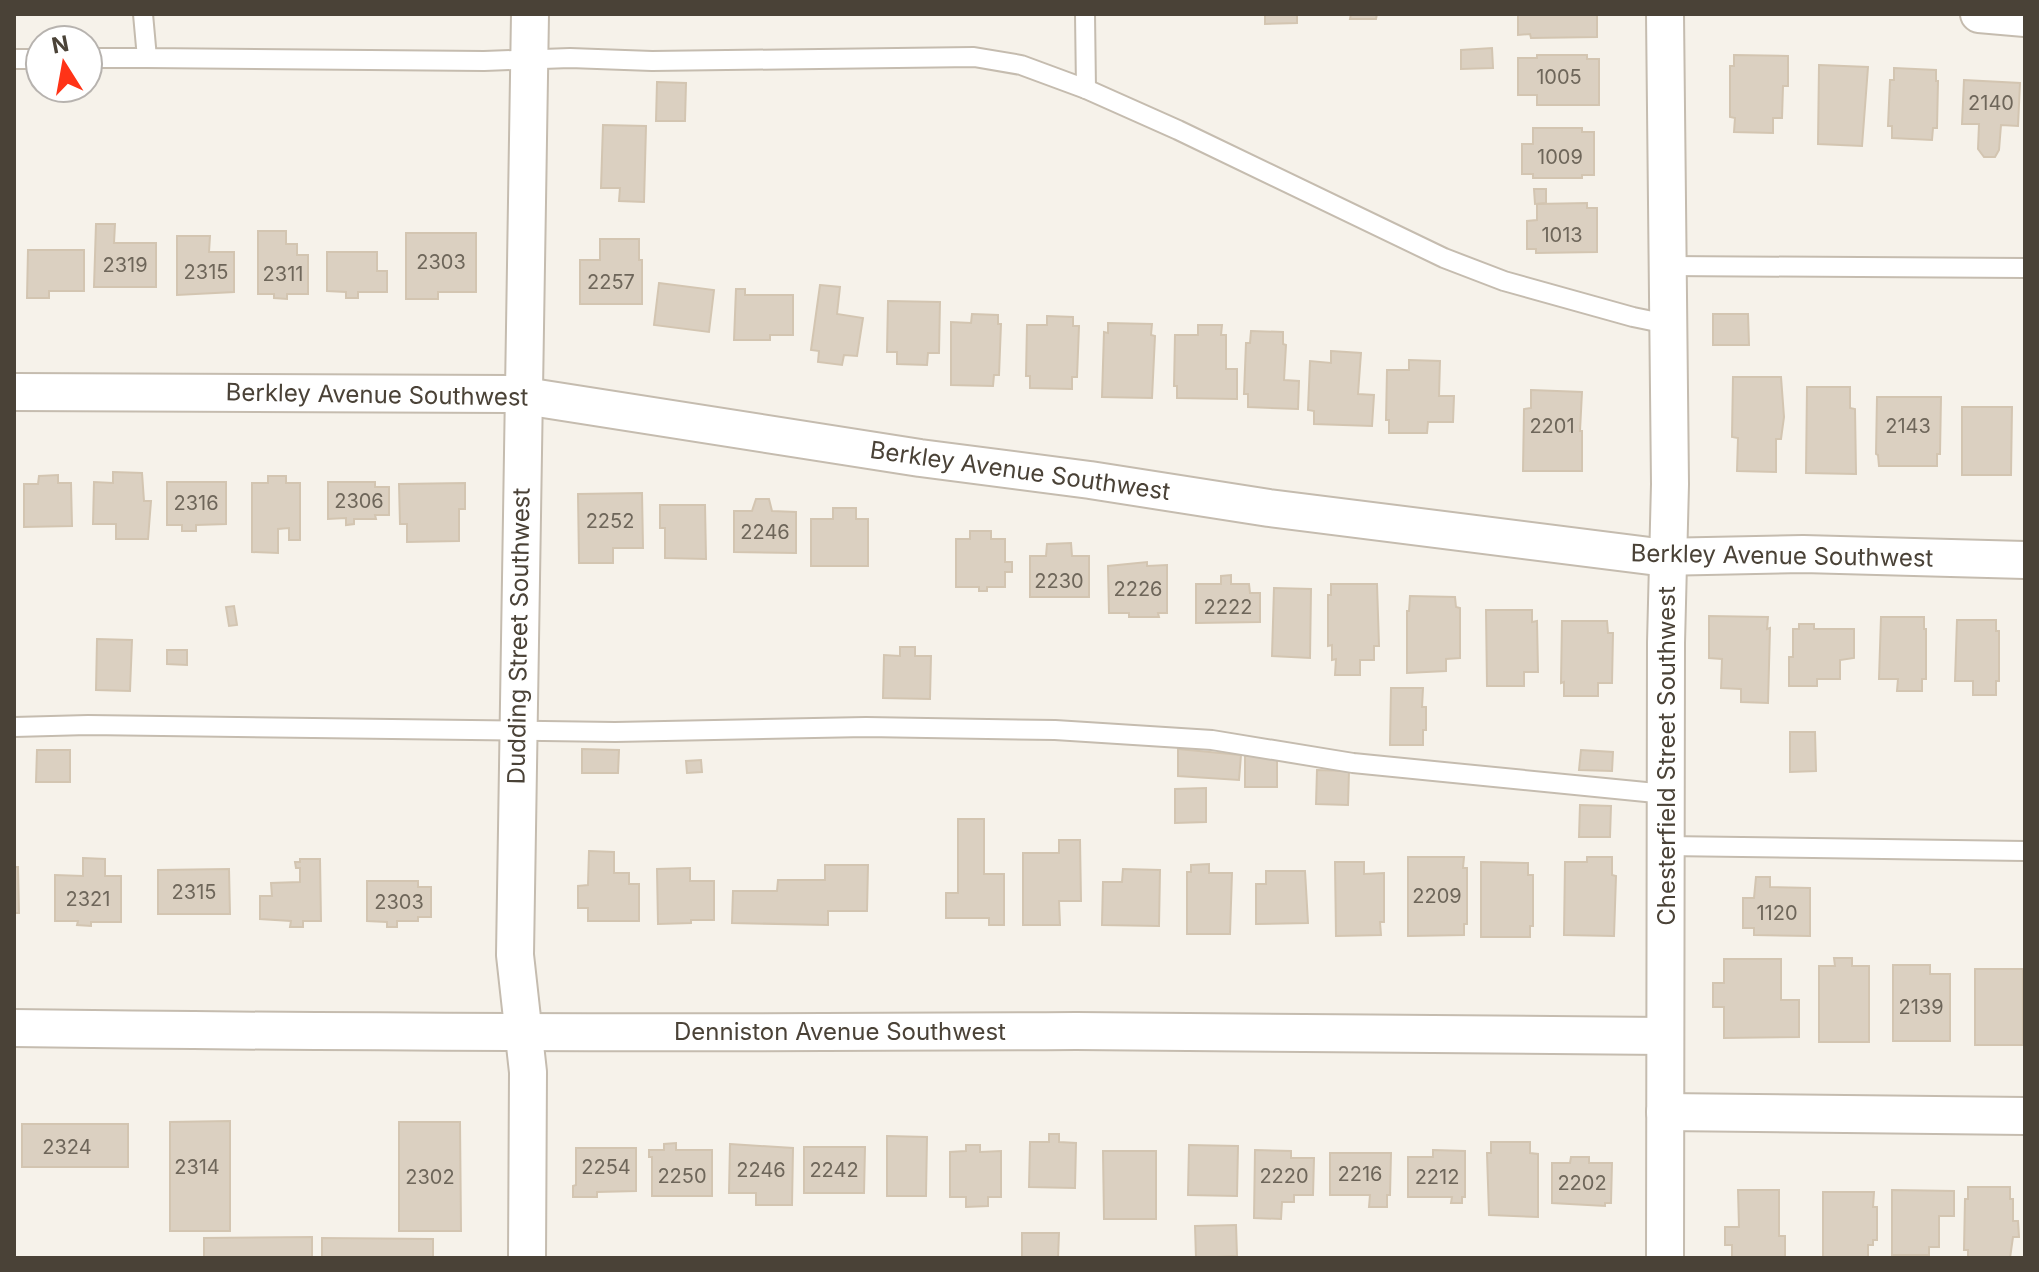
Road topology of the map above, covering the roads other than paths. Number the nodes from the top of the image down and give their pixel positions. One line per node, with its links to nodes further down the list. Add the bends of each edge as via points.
1 (143, 14): 8 (lane)
2 (530, 14): 9 (street, Dudding Street Southwest)
3 (1085, 14): 10 (lane)
4 (1665, 14): 11 (street, Chesterfield Street Southwest)
5 (1979, 14): 6 (street)
6 (2025, 18)
7 (104, 58): 8 (lane)
8 (147, 58): 9 (lane)
9 (530, 59): 10 (lane, via 974,57 1021,65); 15 (street, Dudding Street Southwest)
10 (1086, 89): 13 (lane, via 1444,258 1504,281)
11 (1667, 266): 12 (lane); 13 (street, Chesterfield Street Southwest)
12 (2025, 268)
13 (1667, 324): 16 (street, Chesterfield Street Southwest)
14 (14, 392): 15 (street, Berkley Avenue Southwest)
15 (524, 396): 16 (street, Berkley Avenue Southwest, via 1269,508); 19 (street, Dudding Street Southwest)
16 (1668, 557): 17 (street, Berkley Avenue Southwest, via 1803,554); 20 (street, Chesterfield Street Southwest)
17 (2025, 560)
18 (14, 727): 19 (lane)
19 (517, 729): 20 (lane, via 1055,730 1212,740 1353,763); 24 (street, Dudding Street Southwest, via 515,955)
20 (1666, 794): 21 (street, Chesterfield Street Southwest)
21 (1666, 846): 22 (lane); 25 (street, Chesterfield Street Southwest)
22 (2025, 851)
23 (14, 1028): 24 (street, Denniston Avenue Southwest)
24 (523, 1032): 25 (street, Denniston Avenue Southwest); 28 (street, Dudding Street Southwest, via 528,1072)
25 (1665, 1036): 26 (street, Chesterfield Street Southwest)
26 (1665, 1112): 27 (street); 29 (street, Chesterfield Street Southwest)
27 (2025, 1116)
28 (527, 1258)
29 (1665, 1258)

